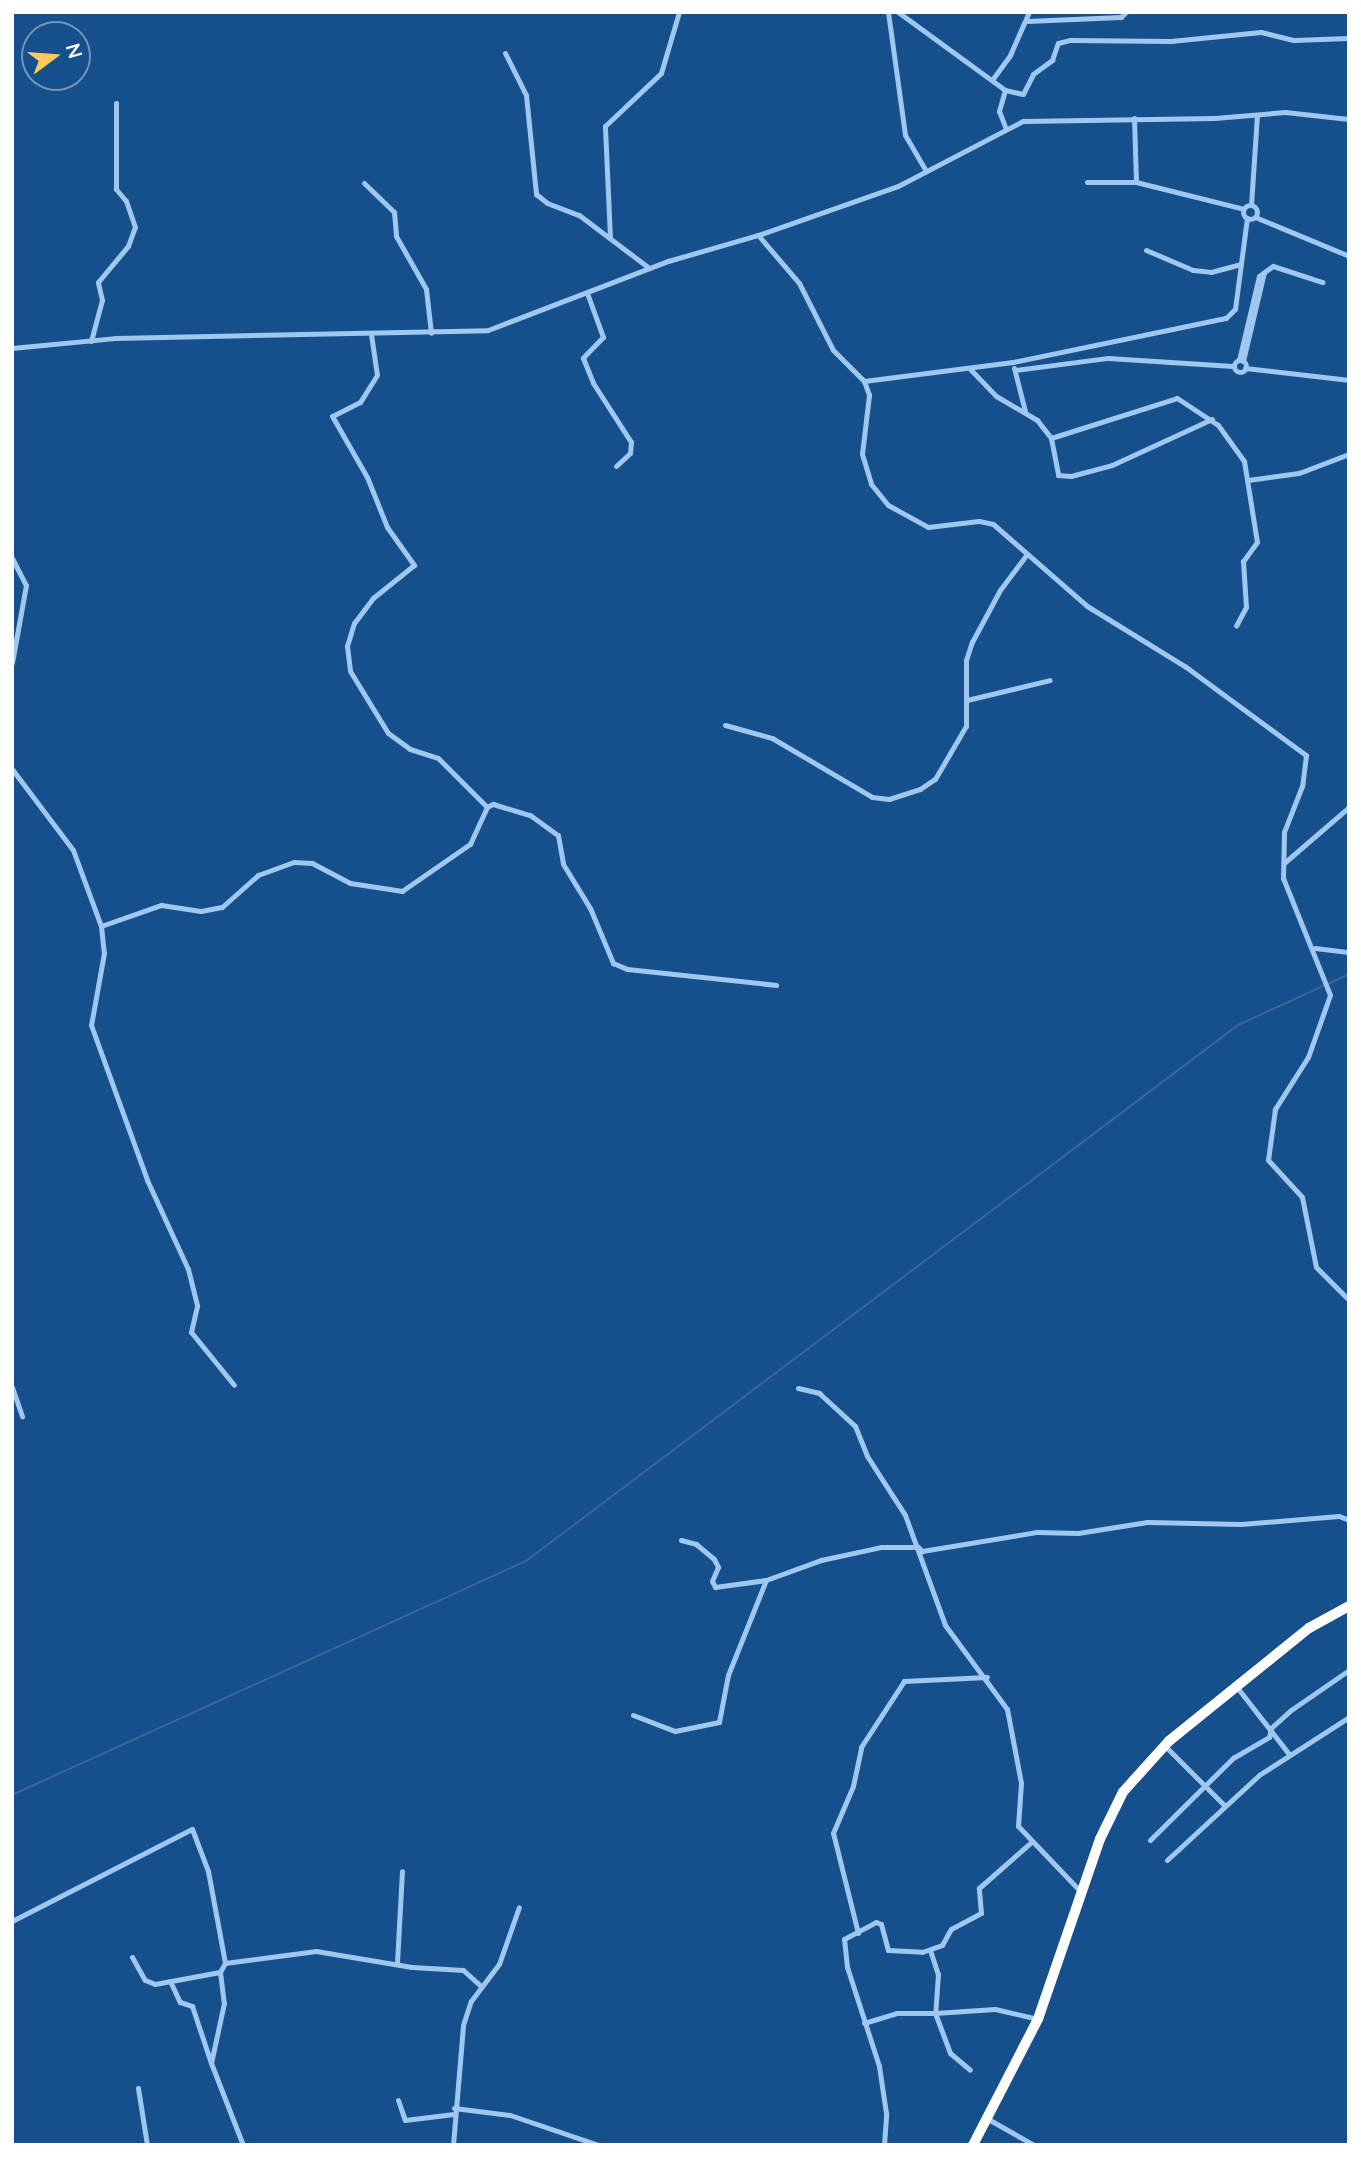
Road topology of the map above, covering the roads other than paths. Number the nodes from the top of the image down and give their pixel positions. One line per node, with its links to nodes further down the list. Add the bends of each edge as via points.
1 (679, 12): 25 (street, via 661,73 605,125)
2 (888, 12): 16 (street, via 905,135)
3 (898, 12): 9 (street)
4 (1029, 12): 6 (street)
5 (1126, 12): 6 (street, via 1121,16)
6 (1027, 21): 9 (street)
7 (1349, 38): 10 (street, via 1294,40 1261,32 1171,41 1070,40 1058,43 1052,60 1033,74 1023,94)
8 (505, 53): 25 (street, via 526,95 536,194)
9 (992, 80): 10 (street)
10 (1006, 90): 15 (street, via 999,110)
11 (116, 103): 37 (street, via 116,189 127,201 135,227 128,246 98,282 102,300)
12 (1257, 115): 13 (street); 14 (street, via 1285,112); 20 (street)
13 (1134, 118): 15 (street, via 1045,118); 18 (street)
14 (1349, 119)
15 (1005, 127): 16 (street)
16 (926, 171): 24 (street, via 898,186)
17 (1087, 182): 18 (street)
18 (1136, 182): 21 (street)
19 (364, 183): 35 (street, via 394,212 396,236 426,289)
20 (1251, 205): 21 (street); 22 (street, via 1257,211)
21 (1244, 209): 23 (street)
22 (1255, 217): 23 (street); 27 (street)
23 (1247, 218): 28 (street)
24 (758, 235): 29 (street); 46 (street, via 799,283 833,350)
25 (610, 238): 29 (street)
26 (1146, 250): 28 (street, via 1193,270 1211,272)
27 (1349, 256)
28 (1241, 264): 34 (street)
29 (649, 268): 32 (street)
30 (1264, 272): 31 (street, via 1273,266); 33 (street); 39 (street)
31 (1322, 282)
32 (587, 293): 35 (street, via 488,330); 51 (street, via 603,337 583,357 593,383 631,442 630,453)
33 (1252, 308): 34 (street); 39 (street)
34 (1236, 309): 40 (street, via 1226,318)
35 (431, 333): 36 (street)
36 (371, 334): 37 (street); 61 (street, via 377,375 360,402 332,416 372,487 387,527 414,565 410,574 373,598 354,623 347,646 349,671 388,733 410,749 438,758)
37 (92, 341): 38 (street)
38 (12, 348)
39 (1241, 360): 41 (street); 42 (street)
40 (1013, 362): 43 (street); 44 (street)
41 (1233, 366): 42 (street, via 1238,372); 44 (street, via 1108,358)
42 (1245, 368): 45 (street)
43 (970, 369): 46 (street); 47 (street, via 996,396)
44 (1015, 370): 47 (street)
45 (1349, 380)
46 (864, 381): 53 (street, via 869,395 862,454 872,484 888,505 928,527 986,522)
47 (1025, 411): 49 (street)
48 (1212, 419): 49 (street, via 1173,399); 49 (street, via 1112,465 1071,476 1058,475); 52 (street, via 1242,457)
49 (1051, 438)
50 (1349, 454): 52 (street, via 1299,473)
51 (616, 466)
52 (1248, 480): 55 (street, via 1257,546 1243,561 1246,607)
53 (1027, 555): 58 (street, via 975,632 966,660); 63 (street, via 1111,624 1186,667 1306,755 1301,786 1284,832)
54 (12, 558): 56 (street, via 26,585)
55 (1236, 626)
56 (12, 663)
57 (1050, 680): 58 (street)
58 (967, 700): 59 (street, via 966,726 935,779 889,799 872,797 772,738)
59 (725, 724)
60 (12, 769): 64 (street, via 73,849)
61 (487, 807): 64 (street, via 470,844 402,891 350,883 312,863 294,862 258,875 222,907 201,911 160,905); 67 (street, via 493,804 530,815 558,835 563,864 590,908 613,963 627,969)
62 (1349, 807): 63 (street)
63 (1284, 863): 65 (street, via 1287,895)
64 (101, 926): 69 (street, via 104,953 91,1025 148,1181 188,1269 197,1306 191,1332)
65 (1315, 948): 66 (street); 68 (street, via 1330,986 1328,1009 1308,1057 1278,1102 1268,1160 1302,1198 1316,1267)
66 (1349, 952)
67 (776, 985)
68 (1349, 1300)
69 (234, 1385)
70 (12, 1387): 72 (street)
71 (798, 1388): 75 (street, via 819,1393 851,1420)
72 (22, 1416)
73 (1349, 1520): 75 (street, via 1339,1516 1241,1524 1147,1522 1078,1533 1037,1532 948,1549 922,1551)
74 (681, 1540): 76 (street, via 696,1544 714,1559 718,1567 712,1581 715,1587)
75 (918, 1547): 76 (street, via 857,1551); 79 (street, via 945,1625)
76 (766, 1580): 81 (street, via 727,1675 722,1720 675,1731)
77 (1349, 1606): 80 (highway, via 1309,1628)
78 (1348, 1673): 83 (street)
79 (987, 1677): 89 (street, via 1007,1709 1021,1783 1018,1826); 95 (street, via 904,1681 861,1747 853,1786 833,1833)
80 (1236, 1686): 83 (street); 84 (highway)
81 (633, 1715)
82 (1349, 1717): 85 (street)
83 (1271, 1728): 85 (street); 86 (street, via 1269,1737 1256,1741)
84 (1164, 1745): 86 (street); 92 (highway, via 1116,1804)
85 (1289, 1754): 87 (street)
86 (1206, 1783): 87 (street); 88 (street)
87 (1225, 1806): 90 (street)
88 (1150, 1840)
89 (1030, 1843): 92 (street); 96 (street, via 979,1888 980,1915 955,1926 945,1944)
90 (1167, 1860)
91 (402, 1871): 99 (street)
92 (1082, 1893): 104 (highway)
93 (519, 1907): 102 (street, via 499,1964)
94 (12, 1921): 98 (street, via 191,1829 208,1871)
95 (858, 1933): 96 (street, via 879,1923 888,1950); 105 (street, via 846,1936 843,1944)
96 (930, 1950): 103 (street, via 938,1974)
97 (132, 1957): 101 (street, via 149,1983)
98 (225, 1963): 99 (street, via 316,1951); 100 (street)
99 (397, 1963): 102 (street, via 463,1970)
100 (220, 1972): 101 (street); 106 (street, via 224,2003)
101 (170, 1981): 106 (street, via 180,2003 192,2006)
102 (482, 1987): 110 (street, via 471,2001 463,2025)
103 (935, 2013): 104 (street, via 995,2008); 105 (street, via 896,2013); 107 (street, via 950,2053)
104 (1038, 2019): 111 (highway)
105 (864, 2023): 117 (street, via 880,2066 886,2113)
106 (211, 2063): 112 (street)
107 (970, 2070)
108 (138, 2088): 113 (street)
109 (398, 2099): 110 (street, via 405,2120)
110 (454, 2111): 115 (street); 116 (street, via 510,2115)
111 (988, 2119): 118 (highway); 119 (street)
112 (242, 2142): 114 (street)
113 (147, 2145)
114 (234, 2145)
115 (453, 2145)
116 (598, 2145)
117 (884, 2145)
118 (973, 2145)
119 (1034, 2145)

